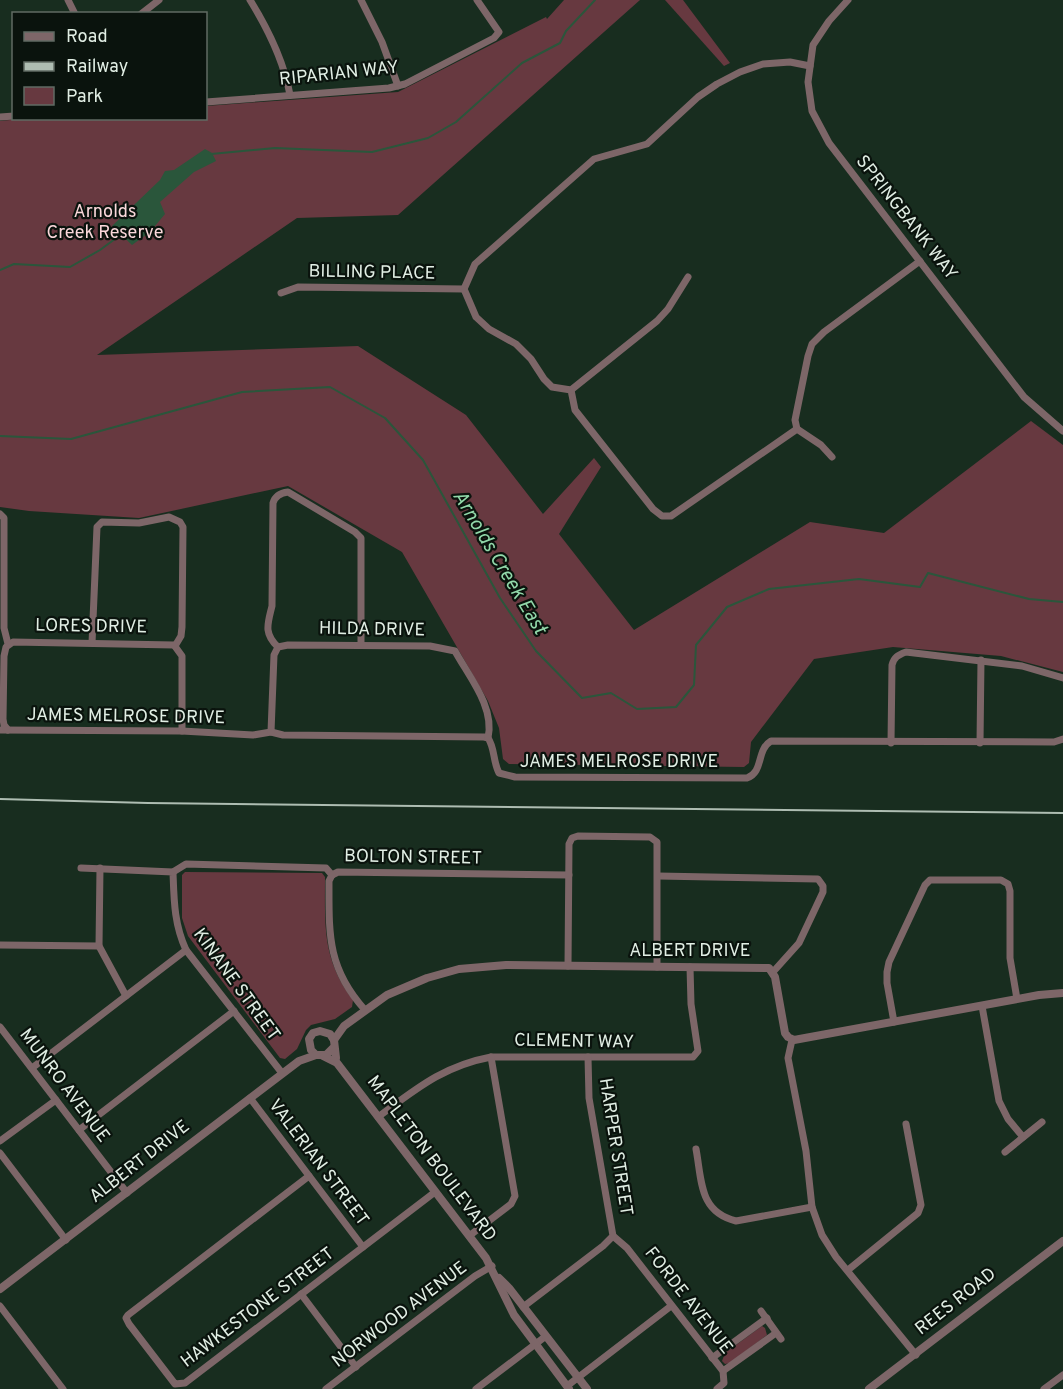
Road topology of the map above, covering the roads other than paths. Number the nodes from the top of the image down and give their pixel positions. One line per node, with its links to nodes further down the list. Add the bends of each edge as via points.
1 (159, 0): 6 (street)
2 (250, 0): 9 (street, via 275,49)
3 (361, 0): 8 (street)
4 (477, 0): 8 (street, RIPARIAN WAY, via 499,32 489,41)
5 (848, 0): 7 (street, SPRINGBANK WAY, via 813,45)
6 (146, 12)
7 (810, 66): 11 (street, SPRINGBANK WAY, via 812,111 829,142); 13 (street, via 763,64 740,72 698,97 647,144 594,159 475,264)
8 (398, 86): 9 (street, RIPARIAN WAY)
9 (290, 95): 10 (street, RIPARIAN WAY)
10 (207, 102)
11 (920, 261): 16 (street, via 812,344 795,420); 17 (street, SPRINGBANK WAY, via 1024,397)
12 (688, 277): 15 (street, via 657,321)
13 (464, 289): 14 (street, BILLING PLACE, via 298,286); 15 (street, via 476,317 516,344 552,387)
14 (281, 293)
15 (571, 390): 16 (street, via 575,410 662,516 670,516)
16 (797, 429): 18 (street)
17 (1063, 432)
18 (832, 457)
19 (0, 514): 21 (street, via 4,518 4,628)
20 (92, 643): 21 (street, LORES DRIVE); 23 (street, LORES DRIVE); 23 (street, via 97,527 102,522 139,523 170,517 183,527 182,627)
21 (8, 644): 27 (street, via 4,656)
22 (361, 645): 24 (street, HILDA DRIVE); 24 (street, via 361,538 288,492 275,498 273,504 272,606 267,626); 30 (street, HILDA DRIVE, via 430,646 455,651 491,721)
23 (175, 646): 28 (street, via 182,656)
24 (278, 647): 29 (street, via 274,655)
25 (981, 660): 26 (street); 32 (street, via 906,652 898,655 892,665); 33 (street)
26 (1063, 678)
27 (4, 730): 28 (street, JAMES MELROSE DRIVE)
28 (182, 731): 29 (street, JAMES MELROSE DRIVE, via 253,735)
29 (271, 732): 30 (street, JAMES MELROSE DRIVE)
30 (488, 738): 32 (street, JAMES MELROSE DRIVE, via 499,773 538,777 747,778 755,773 763,750 771,741)
31 (1063, 739): 33 (street, JAMES MELROSE DRIVE)
32 (891, 743): 33 (street, JAMES MELROSE DRIVE)
33 (980, 743)
34 (81, 868): 35 (street)
35 (100, 868): 36 (street); 41 (street)
36 (173, 872): 37 (street, via 186,864 326,868); 42 (street, KINANE STREET, via 174,912)
37 (332, 875): 38 (street, BOLTON STREET); 51 (street, BOLTON STREET, via 332,950 343,979)
38 (569, 875): 39 (street, via 572,838 626,836 655,839); 43 (street)
39 (658, 876): 44 (street); 46 (street, via 818,879 823,892 799,943)
40 (0, 945): 41 (street)
41 (99, 946): 48 (street)
42 (186, 950): 48 (street); 52 (street, KINANE STREET)
43 (568, 966): 44 (street, ALBERT DRIVE); 51 (street, ALBERT DRIVE, via 489,966 442,973 387,995)
44 (657, 967): 45 (street, ALBERT DRIVE)
45 (690, 967): 46 (street, ALBERT DRIVE, via 769,968); 62 (street, CLEMENT WAY, via 698,1051 695,1055)
46 (773, 972): 57 (street, ALBERT DRIVE, via 785,1033)
47 (1063, 993): 49 (street)
48 (126, 996): 65 (street)
49 (1017, 999): 50 (street); 53 (street, via 1010,958 1008,884 1001,880 930,880 889,962 887,983)
50 (982, 1006): 53 (street); 73 (street, via 999,1101)
51 (365, 1010): 54 (street, ALBERT DRIVE)
52 (234, 1011): 66 (street, KINANE STREET); 72 (street)
53 (894, 1022): 57 (street)
54 (344, 1026): 56 (street, ALBERT DRIVE); 59 (street, ALBERT DRIVE)
55 (0, 1027): 65 (street, MUNRO AVENUE)
56 (326, 1031): 58 (street, via 314,1033); 59 (street)
57 (792, 1040): 81 (street, via 788,1058)
58 (309, 1044): 60 (street, via 310,1050); 63 (street, ALBERT DRIVE)
59 (334, 1044): 60 (street, via 329,1053); 64 (street, MAPLETON BOULEVARD)
60 (319, 1055): 63 (street, ALBERT DRIVE); 64 (street, MAPLETON BOULEVARD)
61 (491, 1057): 62 (street, CLEMENT WAY); 69 (street, CLEMENT WAY, via 438,1074); 82 (street, via 515,1196 511,1204)
62 (588, 1057): 83 (street, HARPER STREET, via 589,1098)
63 (299, 1060): 66 (street, ALBERT DRIVE)
64 (336, 1061): 69 (street, MAPLETON BOULEVARD)
65 (32, 1068): 68 (street, MUNRO AVENUE)
66 (282, 1073): 67 (street, ALBERT DRIVE)
67 (250, 1098): 78 (street, VALERIAN STREET); 80 (street, ALBERT DRIVE)
68 (56, 1100): 72 (street, MUNRO AVENUE); 74 (street)
69 (378, 1117): 79 (street, MAPLETON BOULEVARD)
70 (1042, 1122): 73 (street)
71 (906, 1124): 88 (street, via 921,1205 918,1213)
72 (79, 1130): 80 (street, MUNRO AVENUE)
73 (1023, 1137): 76 (street)
74 (0, 1141)
75 (696, 1149): 81 (street, via 706,1200 726,1219 736,1221)
76 (1005, 1152)
77 (0, 1153): 84 (street)
78 (309, 1176): 86 (street, VALERIAN STREET); 91 (street, HAWKESTONE STREET, via 126,1318 173,1381 181,1385)
79 (435, 1192): 82 (street, MAPLETON BOULEVARD); 86 (street, HAWKESTONE STREET)
80 (127, 1193): 84 (street, ALBERT DRIVE)
81 (812, 1207): 88 (street, via 828,1247)
82 (469, 1236): 87 (street, MAPLETON BOULEVARD)
83 (613, 1236): 93 (street, FORDE AVENUE, via 627,1248); 94 (street, HARPER STREET)
84 (66, 1240): 90 (street, ALBERT DRIVE)
85 (1063, 1241): 99 (street, REES ROAD)
86 (363, 1247): 91 (street, HAWKESTONE STREET)
87 (492, 1266): 89 (street, MAPLETON BOULEVARD); 101 (street, NORWOOD AVENUE)
88 (848, 1270): 99 (street)
89 (496, 1276): 94 (street, MAPLETON BOULEVARD); 98 (street, MAPLETON BOULEVARD, via 507,1304)
90 (0, 1289)
91 (301, 1294): 101 (street)
92 (0, 1306): 106 (street)
93 (671, 1306): 100 (street, FORDE AVENUE); 104 (street)
94 (524, 1307): 97 (street, MAPLETON BOULEVARD)
95 (761, 1311): 96 (street)
96 (767, 1318): 100 (street); 102 (street, via 779,1336)
97 (546, 1336): 98 (street); 104 (street, MAPLETON BOULEVARD)
98 (535, 1344): 105 (street, MAPLETON BOULEVARD); 108 (street)
99 (916, 1354): 111 (street, REES ROAD)
100 (712, 1358): 102 (street, FORDE AVENUE)
101 (356, 1366): 107 (street, NORWOOD AVENUE)
102 (723, 1371): 110 (street, FORDE AVENUE, via 724,1383)
103 (1063, 1374): 112 (street)
104 (578, 1378): 105 (street); 109 (street, MAPLETON BOULEVARD)
105 (568, 1387)
106 (63, 1389)
107 (327, 1389)
108 (476, 1389)
109 (586, 1389)
110 (717, 1389)
111 (869, 1389)
112 (1044, 1389)

